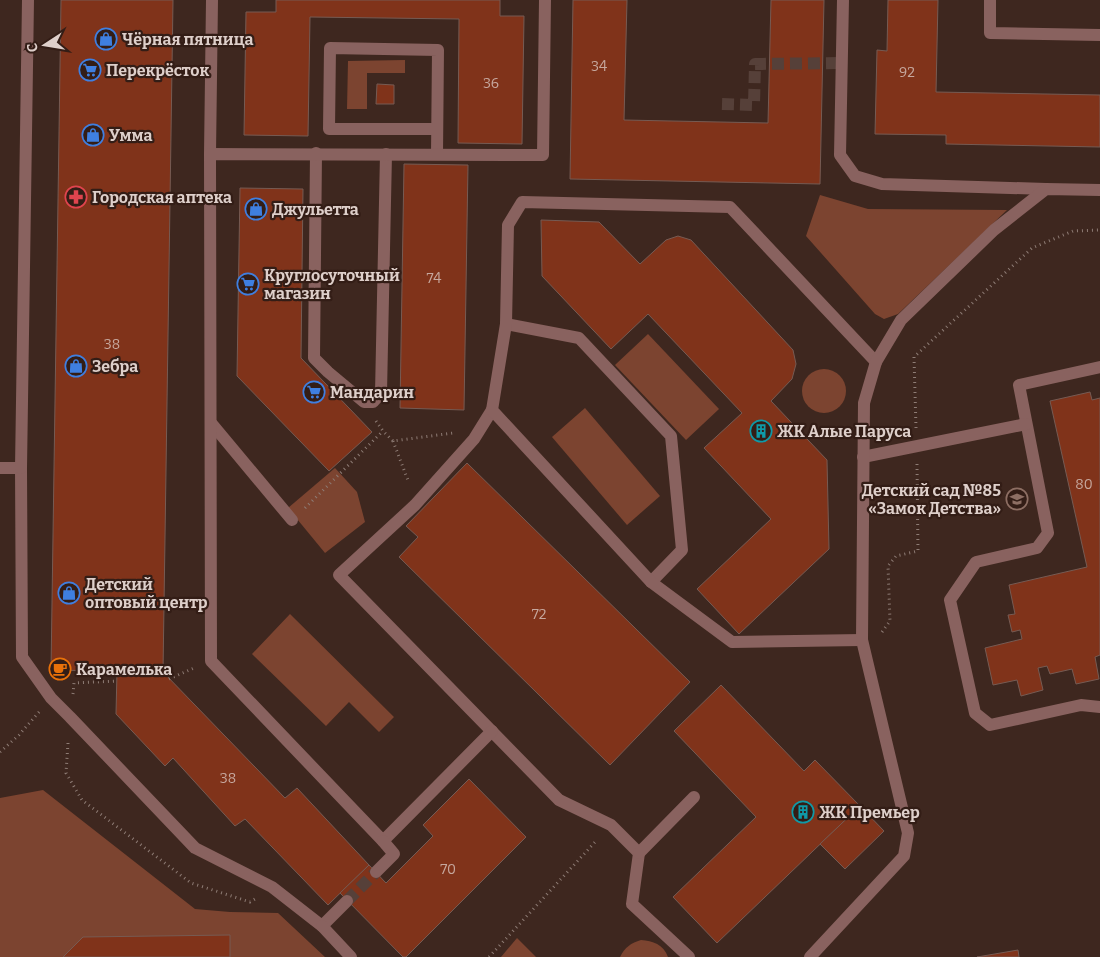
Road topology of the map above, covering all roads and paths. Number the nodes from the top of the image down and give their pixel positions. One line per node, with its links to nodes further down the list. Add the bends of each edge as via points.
1 (28, 0): 28 (street)
2 (212, 0): 9 (street)
3 (545, 0): 11 (street, via 543,154)
4 (843, 0): 12 (street, via 840,155 855,176 882,184)
5 (990, 0): 6 (street, via 990,33)
6 (1100, 35)
7 (437, 130): 7 (street, via 438,50 330,48 329,129); 11 (street)
8 (316, 153): 9 (street); 10 (street); 18 (street, via 314,358)
9 (210, 154): 20 (street)
10 (386, 154): 11 (street); 18 (street, via 381,393 374,402)
11 (437, 154)
12 (1046, 189): 13 (street); 16 (street, via 994,230 901,320)
13 (1100, 190)
14 (1100, 230): 25 (path, via 1073,230 1032,248 914,357)
15 (506, 324): 16 (street, via 508,225 522,202 730,207); 19 (street); 31 (street, via 579,338 671,436 682,550)
16 (876, 362): 26 (street, via 864,403)
17 (1100, 368): 21 (street, via 1019,385)
18 (364, 402): 22 (path)
19 (492, 410): 31 (street); 40 (street, via 474,439 415,505 339,575)
20 (212, 424): 30 (street); 34 (street)
21 (1026, 424): 25 (street); 38 (street, via 1048,533 1037,548 976,562 950,600 974,713 990,725 1081,705)
22 (383, 431): 24 (path); 30 (path)
23 (450, 433): 24 (path)
24 (393, 441): 29 (path)
25 (916, 447): 26 (street); 33 (path, via 918,551 896,556 888,566 890,620)
26 (863, 457): 32 (street)
27 (0, 468): 28 (street)
28 (21, 468): 37 (street, via 22,657)
29 (407, 478)
30 (292, 520)
31 (651, 582): 32 (street, via 732,642)
32 (862, 640): 33 (street)
33 (866, 655): 53 (street, via 908,833 904,856)
34 (211, 661): 35 (path); 44 (street)
35 (169, 679)
36 (117, 681): 39 (path, via 74,683)
37 (51, 698): 39 (street); 41 (path)
38 (1100, 707)
39 (70, 717): 47 (street, via 194,848); 47 (path, via 66,773 82,800 191,883 250,902)
40 (492, 731): 43 (street, via 559,800); 44 (street)
41 (0, 752)
42 (694, 798): 45 (street)
43 (611, 825): 45 (street); 51 (path)
44 (384, 840): 46 (street, via 394,854)
45 (639, 853): 52 (street, via 632,904)
46 (376, 872)
47 (272, 887): 49 (street)
48 (348, 901): 49 (street)
49 (322, 926): 50 (street)
50 (351, 957)
51 (489, 957)
52 (690, 957)
53 (810, 957)

